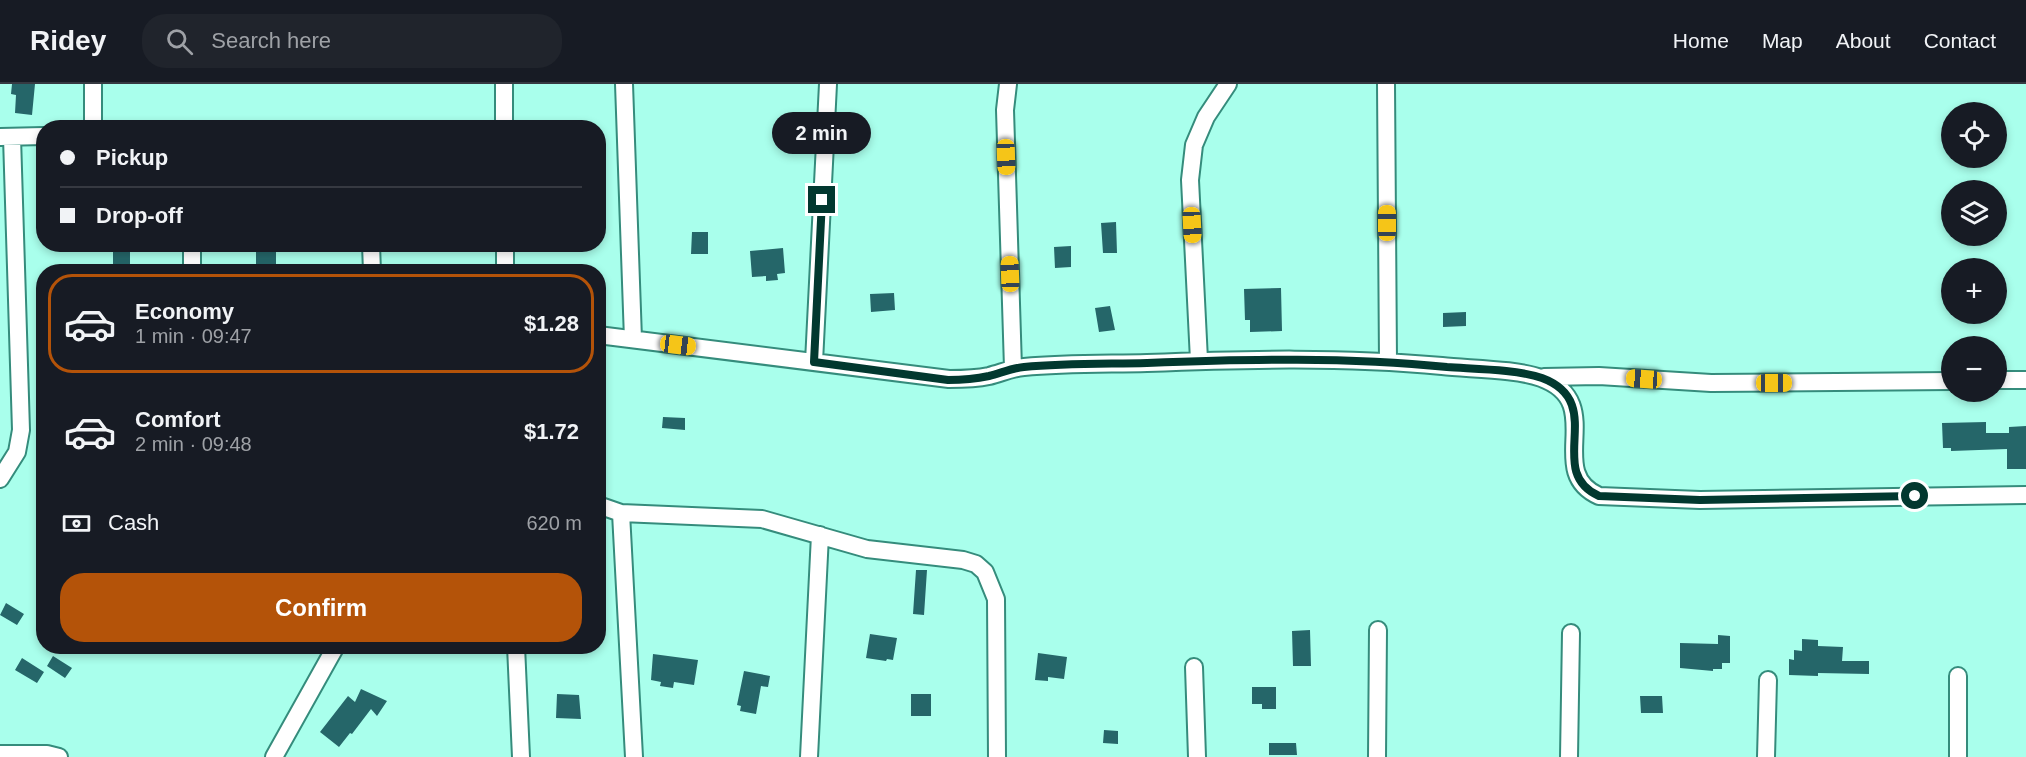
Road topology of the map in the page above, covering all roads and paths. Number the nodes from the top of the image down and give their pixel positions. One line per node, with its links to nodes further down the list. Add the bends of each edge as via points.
1 (93, 84): 8 (street)
2 (504, 84): 9 (street)
3 (624, 84): 13 (street)
4 (828, 84): 16 (street)
5 (1008, 84): 17 (street, via 1005,110)
6 (1228, 84): 14 (street, via 1206,117 1194,145 1190,180)
7 (1386, 84): 15 (street)
8 (93, 120)
9 (504, 120)
10 (36, 136): 11 (street)
11 (6, 137): 22 (street, via 21,430 17,452)
12 (606, 336): 13 (street)
13 (633, 339): 16 (street)
14 (1198, 360): 15 (street); 17 (street)
15 (1388, 361): 18 (street)
16 (814, 362): 17 (street, via 948,380 970,380)
17 (1013, 368)
18 (1540, 378): 21 (street, via 1599,376 1711,383); 23 (street, via 1563,388 1570,397 1575,422 1576,474 1588,490 1599,496 1700,500)
19 (2007, 380): 20 (street)
20 (2026, 380)
21 (1941, 381)
22 (0, 479)
23 (2026, 495)
24 (606, 508): 25 (street)
25 (621, 513): 26 (street, via 762,519); 38 (street)
26 (820, 535): 39 (street); 40 (street, via 867,549 963,560 985,572 998,610)
27 (1378, 630): 42 (street)
28 (1571, 633): 43 (street)
29 (332, 654): 36 (street)
30 (516, 654): 37 (street)
31 (1194, 667): 41 (street)
32 (1958, 676): 45 (street)
33 (1768, 680): 44 (street)
34 (0, 754): 35 (street)
35 (58, 757)
36 (274, 757)
37 (521, 757)
38 (634, 757)
39 (809, 757)
40 (997, 757)
41 (1197, 757)
42 (1377, 757)
43 (1569, 757)
44 (1766, 757)
45 (1958, 757)

